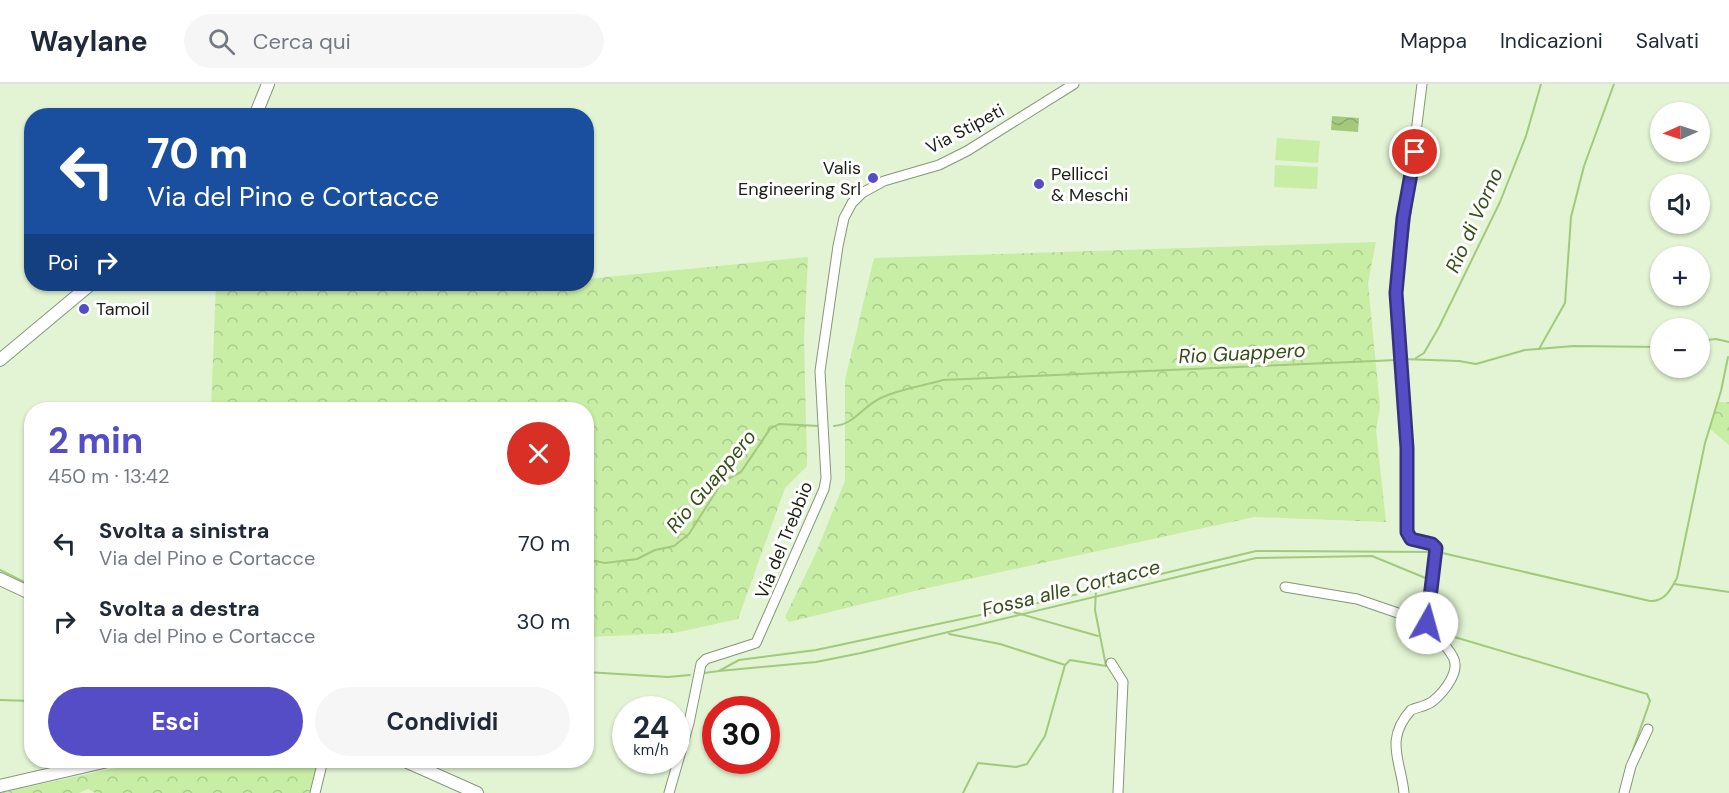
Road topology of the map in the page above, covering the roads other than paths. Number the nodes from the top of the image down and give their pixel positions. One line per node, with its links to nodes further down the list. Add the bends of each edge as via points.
1 (268, 84): 4 (main road)
2 (1074, 84): 5 (street, Via Stipeti, via 967,152 875,185 852,203)
3 (1422, 84): 11 (street, via 1396,293 1407,448 1407,532 1411,539 1432,544 1436,551)
4 (258, 108)
5 (844, 218): 20 (street, Via del Trebbio, via 820,371 824,489 756,643 701,664)
6 (83, 291): 7 (main road)
7 (0, 360)
8 (0, 579): 10 (main road)
9 (1285, 587): 11 (street, via 1357,599)
10 (24, 590)
11 (1427, 623): 22 (street, via 1455,659 1455,667 1452,679 1440,694 1431,703 1411,710 1397,733 1396,764)
12 (1111, 663): 21 (street, via 1124,682)
13 (1648, 729): 23 (street, via 1631,765)
14 (78, 768): 17 (main road)
15 (321, 768): 18 (street)
16 (421, 768): 19 (main road)
17 (0, 786)
18 (315, 793)
19 (477, 793)
20 (669, 793)
21 (1118, 793)
22 (1404, 793)
23 (1624, 793)

